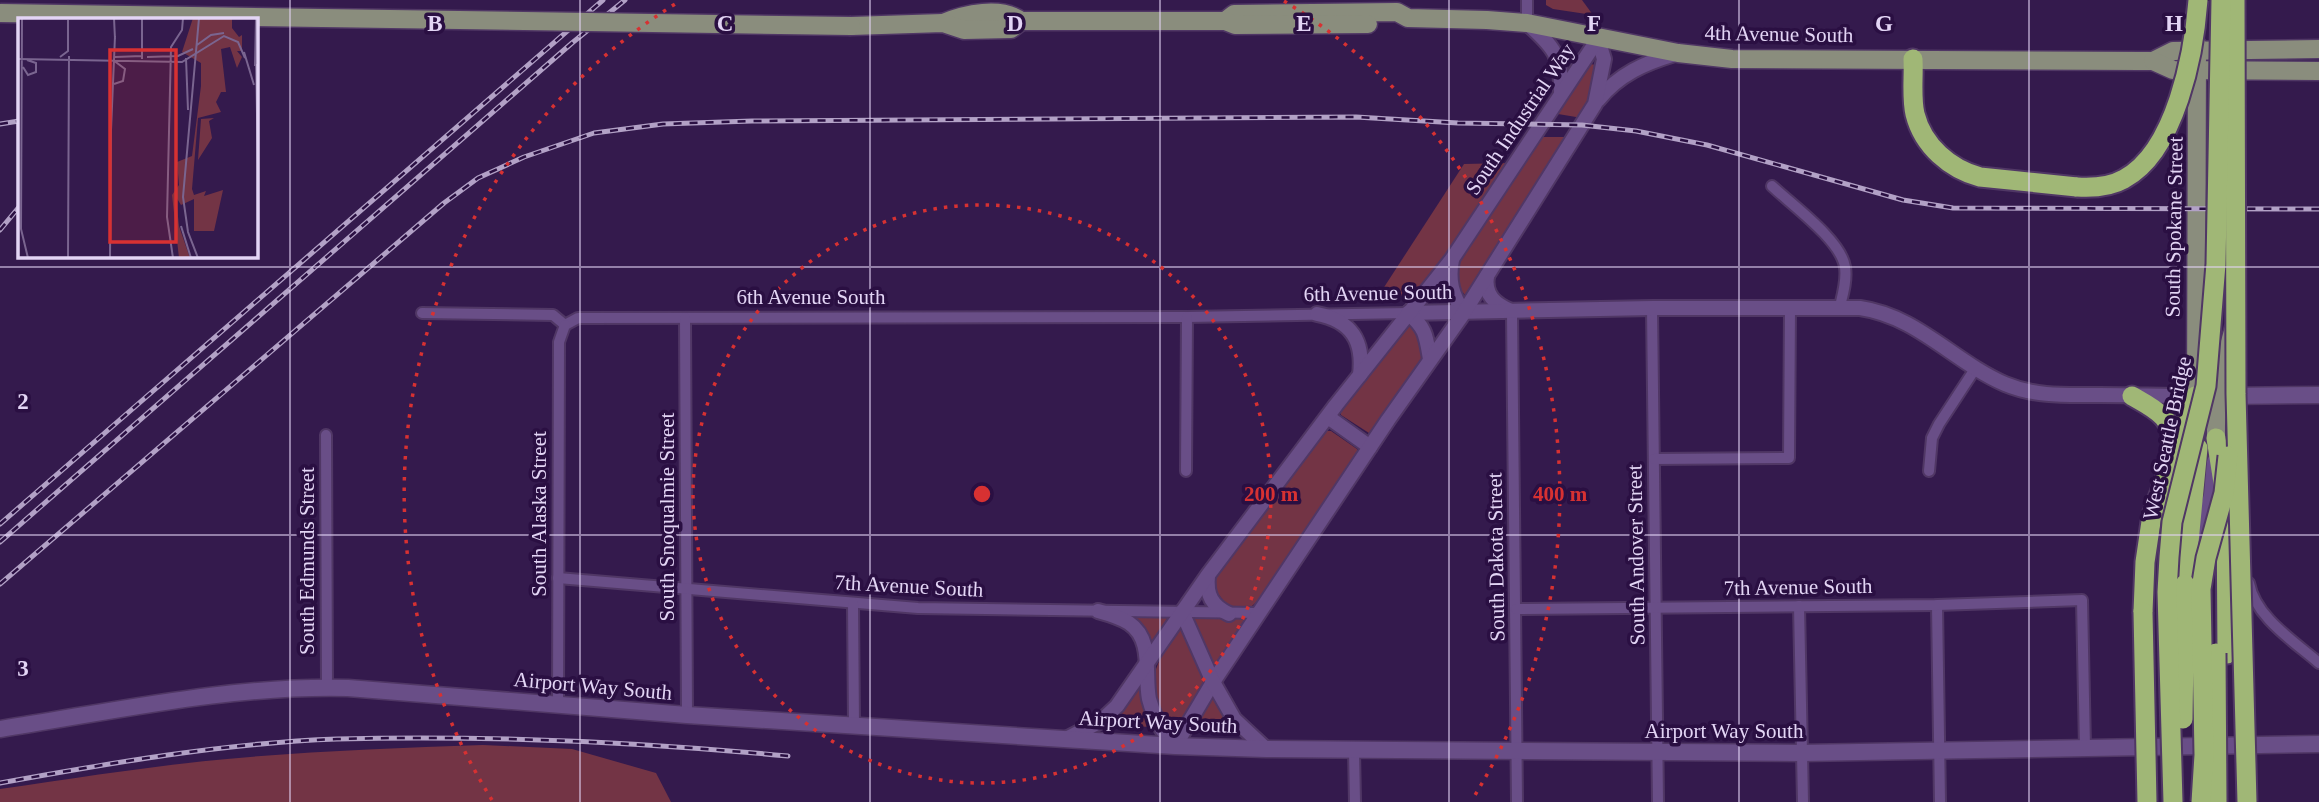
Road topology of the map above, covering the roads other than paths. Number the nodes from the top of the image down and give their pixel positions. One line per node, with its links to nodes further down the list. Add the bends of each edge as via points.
1 (1527, 0): 9 (street)
2 (2198, 0): 14 (main road, South Spokane Street); 16 (highway, bridge, via 2190,63 2156,148 2124,179 2105,186 1980,177 1945,160 1915,115)
3 (2221, 0): 40 (highway, West Seattle Bridge, bridge, via 2217,240)
4 (2237, 0): 12 (main road, South Spokane Street); 44 (highway, bridge)
5 (0, 13): 8 (main road, 4th Avenue South, bridge, via 851,26 943,23 963,15 1012,14 1021,21)
6 (1367, 13): 7 (main road, 4th Avenue South, via 1397,12); 8 (main road, 4th Avenue South, via 1234,14); 10 (main road, via 1317,19)
7 (1408, 18): 9 (main road, 4th Avenue South); 10 (main road, 4th Avenue South, via 1401,24)
8 (1225, 20): 10 (main road, 4th Avenue South, via 1235,25)
9 (1527, 23): 11 (main road, 4th Avenue South); 21 (street, via 1555,53 1562,75)
10 (1312, 25)
11 (1598, 39): 15 (main road, 4th Avenue South); 21 (street, South Industrial Way); 22 (street, South Industrial Way, via 1604,58)
12 (2239, 49): 13 (main road, 4th Avenue South); 14 (main road, 4th Avenue South); 19 (main road, South Spokane Street)
13 (2319, 49)
14 (2197, 50): 17 (main road, 4th Avenue South, via 2173,51); 18 (main road, South Spokane Street)
15 (1678, 53): 16 (main road, 4th Avenue South, via 1732,59); 22 (street, via 1640,65)
16 (1913, 59): 17 (main road, 4th Avenue South)
17 (2152, 61): 18 (main road, 4th Avenue South, via 2173,70)
18 (2197, 71): 19 (main road, 4th Avenue South); 25 (main road, South Spokane Street)
19 (2239, 71): 20 (main road, 4th Avenue South); 26 (main road, South Spokane Street)
20 (2319, 71)
21 (1561, 96): 24 (street, South Industrial Way)
22 (1595, 104): 27 (street, South Industrial Way)
23 (1772, 186): 28 (street, via 1830,239 1842,257 1845,282)
24 (1452, 258): 34 (street, South Industrial Way); 35 (street, via 1452,288)
25 (2196, 271): 26 (main road, via 2209,257 2222,254 2233,261); 47 (main road, South Spokane Street)
26 (2239, 274): 29 (main road, South Spokane Street)
27 (1487, 276): 32 (street, via 1489,296); 35 (street, South Industrial Way)
28 (1840, 306): 30 (street, 6th Avenue South); 42 (street, 6th Avenue South, via 1890,315 1922,331)
29 (2239, 306): 44 (main road, South Spokane Street, via 2245,380); 44 (main road, South Spokane Street, via 2223,363)
30 (1790, 307): 31 (street, 6th Avenue South); 54 (street, via 1789,458)
31 (1652, 308): 32 (street, 6th Avenue South); 54 (street, South Andover Street)
32 (1513, 312): 35 (street, 6th Avenue South); 66 (street, South Dakota Street)
33 (422, 313): 39 (street, via 553,315)
34 (1408, 313): 35 (street, 6th Avenue South); 36 (street, 6th Avenue South); 41 (street, via 1421,324); 43 (street, South Industrial Way)
35 (1464, 313): 41 (street, South Industrial Way)
36 (1317, 314): 37 (street, 6th Avenue South); 43 (street, via 1332,317 1353,334 1361,355)
37 (1187, 317): 38 (street, 6th Avenue South); 55 (street)
38 (685, 318): 39 (street, 6th Avenue South, via 578,318); 61 (street, South Snoqualmie Street)
39 (565, 325): 60 (street, South Alaska Street, via 559,342)
40 (2208, 357): 97 (highway, bridge, via 2157,552); 98 (highway, West Seattle Bridge, bridge, via 2206,386 2175,509 2169,557)
41 (1430, 359): 51 (street, South Industrial Way)
42 (1975, 369): 46 (street, 6th Avenue South, via 2036,393); 56 (street, via 1932,438)
43 (1360, 376): 48 (street, South Industrial Way)
44 (2235, 395): 45 (main road, 6th Avenue South); 47 (main road, 6th Avenue South); 50 (main road, South Spokane Street); 57 (highway, bridge); 73 (street, South Spokane Street, via 2245,424 2251,594 2268,618); 100 (highway, bridge, via 2224,493 2201,584)
45 (2319, 395)
46 (2132, 396): 47 (street, 6th Avenue South); 53 (highway, via 2157,409 2169,422 2174,433)
47 (2195, 396): 52 (main road, South Spokane Street); 53 (highway)
48 (1328, 417): 51 (street); 59 (street, South Industrial Way)
49 (326, 435): 75 (street, South Edmunds Street)
50 (2216, 438): 57 (highway); 58 (main road, South Spokane Street, via 2211,495)
51 (1370, 447): 69 (street, South Industrial Way)
52 (2198, 448): 58 (main road, South Spokane Street); 99 (highway, bridge, via 2185,584)
53 (2173, 454): 96 (highway, bridge, via 2158,494 2144,577)
54 (1654, 459): 65 (street, South Andover Street)
55 (1186, 471)
56 (1929, 471)
57 (2234, 520): 71 (highway, via 2216,571); 103 (highway, bridge); 104 (highway, bridge, via 2246,585)
58 (2200, 538): 83 (main road, South Spokane Street)
59 (1208, 575): 68 (street, South Industrial Way); 70 (street, via 1212,603)
60 (558, 578): 61 (street, 7th Avenue South); 76 (street, South Alaska Street)
61 (686, 589): 62 (street, 7th Avenue South); 77 (street, South Snoqualmie Street)
62 (853, 603): 67 (street, 7th Avenue South); 78 (street)
63 (1937, 605): 64 (street, 7th Avenue South); 84 (street, 7th Avenue South, via 2081,600); 87 (street)
64 (1799, 606): 65 (street, 7th Avenue South); 90 (street)
65 (1656, 608): 66 (street, 7th Avenue South); 89 (street, South Andover Street)
66 (1516, 609): 88 (street, South Dakota Street)
67 (1098, 611): 68 (street, 7th Avenue South); 72 (street, via 1130,623 1145,645)
68 (1182, 612): 70 (street, 7th Avenue South); 72 (street, South Industrial Way); 74 (street)
69 (1259, 613): 70 (street, 7th Avenue South); 74 (street, South Industrial Way)
70 (1229, 614)
71 (2221, 653): 101 (highway, bridge); 102 (highway)
72 (1147, 663): 80 (street, South Industrial Way, via 1101,722); 82 (street, via 1153,713)
73 (2319, 663)
74 (1213, 682): 82 (street, South Industrial Way); 85 (street, via 1234,719)
75 (327, 688): 76 (main road, Airport Way South); 79 (main road, Airport Way South, via 232,692)
76 (558, 704): 77 (main road, Airport Way South)
77 (687, 715): 78 (main road, Airport Way South)
78 (854, 725): 80 (main road, Airport Way South)
79 (0, 729)
80 (1068, 738): 82 (main road, Airport Way South)
81 (2319, 744): 83 (main road, Airport Way South)
82 (1175, 746): 85 (main road, Airport Way South)
83 (2199, 746): 84 (main road, Airport Way South)
84 (2085, 748): 87 (main road, Airport Way South)
85 (1266, 749): 86 (main road, Airport Way South)
86 (1354, 750): 88 (main road, Airport Way South); 91 (street)
87 (1940, 750): 90 (main road, Airport Way South); 95 (street)
88 (1517, 751): 89 (main road, Airport Way South); 92 (street, South Dakota Street)
89 (1657, 752): 90 (main road, Airport Way South); 93 (street, South Andover Street)
90 (1802, 753): 94 (street)
91 (1355, 802)
92 (1517, 802)
93 (1658, 802)
94 (1803, 802)
95 (1940, 802)
96 (2147, 802)
97 (2160, 802)
98 (2173, 802)
99 (2179, 802)
100 (2201, 802)
101 (2217, 802)
102 (2234, 802)
103 (2247, 802)
104 (2260, 802)

